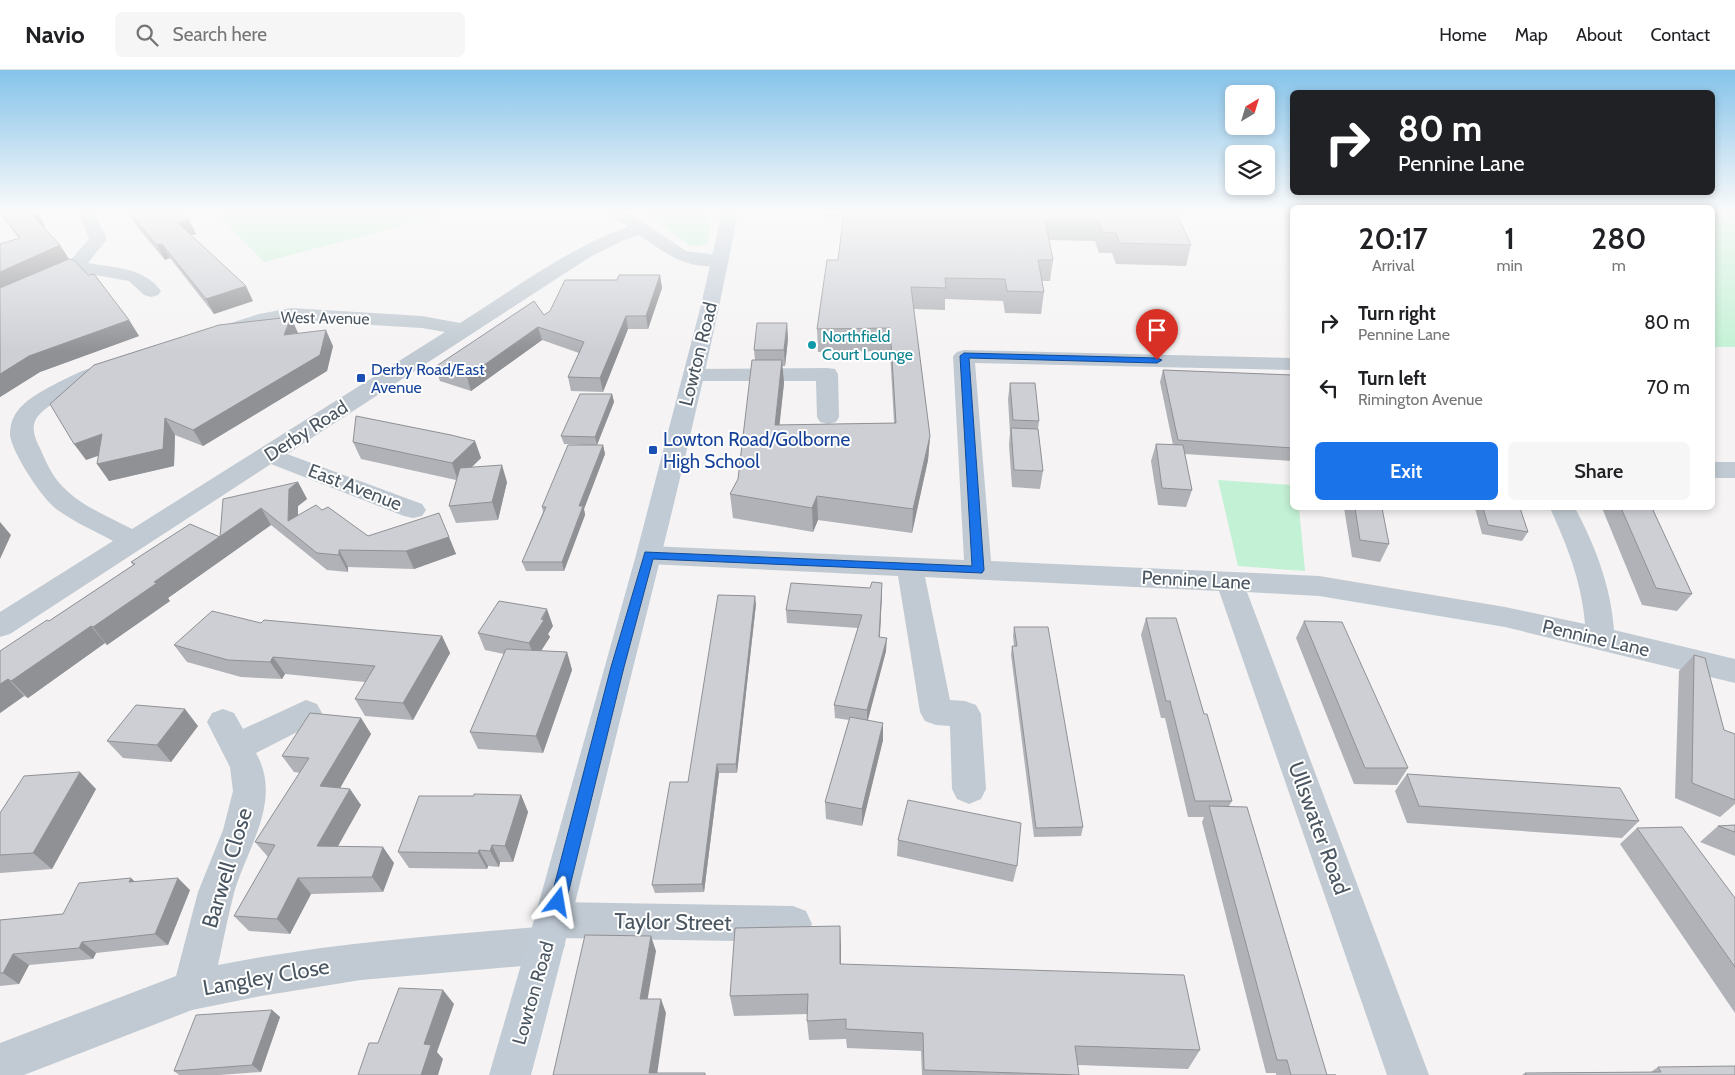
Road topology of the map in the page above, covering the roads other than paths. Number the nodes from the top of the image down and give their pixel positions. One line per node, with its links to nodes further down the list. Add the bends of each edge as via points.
1 (82, 259): 5 (street)
2 (575, 259): 8 (street, Derby Road)
3 (694, 259): 4 (street)
4 (720, 260): 12 (main road, Lowton Road)
5 (76, 266): 6 (street, via 135,277); 7 (street)
6 (151, 291)
7 (0, 301)
8 (464, 330): 9 (street, West Avenue, via 422,322 291,314 266,318); 14 (street, Derby Road)
9 (200, 340)
10 (127, 364): 19 (street, via 71,385 43,401 24,418 22,436 39,472 53,492 68,505)
11 (1290, 364): 22 (street, via 964,356)
12 (694, 375): 13 (street, via 827,374); 20 (main road, Lowton Road)
13 (828, 417)
14 (269, 455): 17 (street, East Avenue); 19 (street, Derby Road)
15 (1715, 470): 16 (street)
16 (1735, 470)
17 (413, 510)
18 (1564, 510): 25 (street, via 1582,550 1600,618)
19 (133, 541): 24 (street, Derby Road)
20 (648, 555): 21 (street, Pennine Lane); 30 (main road, Lowton Road)
21 (910, 568): 22 (street, Pennine Lane); 28 (street, via 936,712 965,714)
22 (978, 570): 23 (street, Pennine Lane)
23 (1229, 581): 25 (street, Pennine Lane, via 1319,586 1404,599); 34 (street, Ullswater Road)
24 (0, 626)
25 (1600, 638): 26 (street, Pennine Lane)
26 (1735, 672)
27 (306, 713): 31 (street, Barwell Close, via 230,735 246,766 250,791 240,830 216,892)
28 (969, 789)
29 (793, 924): 30 (street, Taylor Street)
30 (550, 933): 31 (street, Langley Close, via 261,976); 33 (main road, Lowton Road)
31 (192, 990): 32 (street, Langley Close)
32 (0, 1064)
33 (510, 1075)
34 (1408, 1075)

